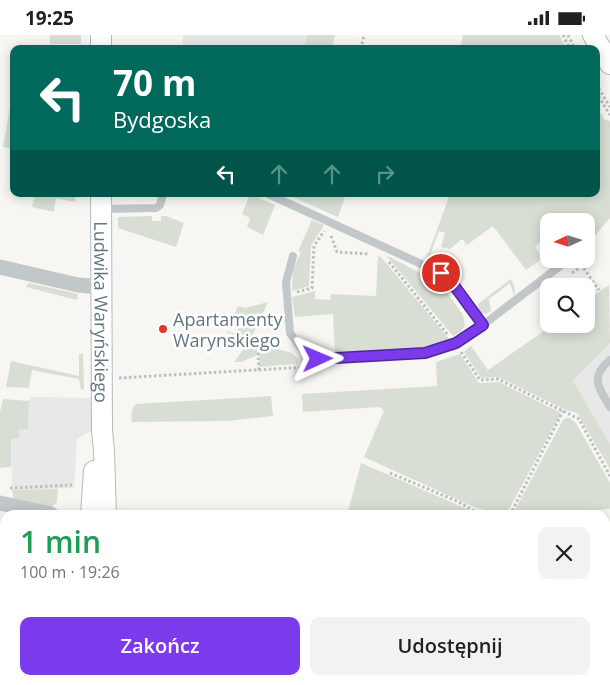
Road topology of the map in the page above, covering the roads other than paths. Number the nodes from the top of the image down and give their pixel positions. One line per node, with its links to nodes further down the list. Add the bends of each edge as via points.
1 (600, 47): 2 (street)
2 (610, 64)
3 (162, 197): 5 (lane, via 156,207)
4 (274, 197): 10 (lane, via 441,273)
5 (101, 202): 9 (street, Ludwika Waryńskiego)
6 (293, 256): 10 (lane, via 287,275 289,327 293,338 309,355 324,359 425,353 456,343)
7 (0, 267): 9 (street, via 78,285)
8 (557, 268): 10 (lane)
9 (101, 287): 13 (street, Ludwika Waryńskiego)
10 (483, 325)
11 (610, 360): 12 (lane, via 601,367 597,379)
12 (610, 407)
13 (102, 430): 16 (street, Ludwika Waryńskiego, via 95,463); 17 (street, Ludwika Waryńskiego)
14 (4, 504): 15 (street)
15 (32, 510)
16 (91, 510)
17 (106, 510)

